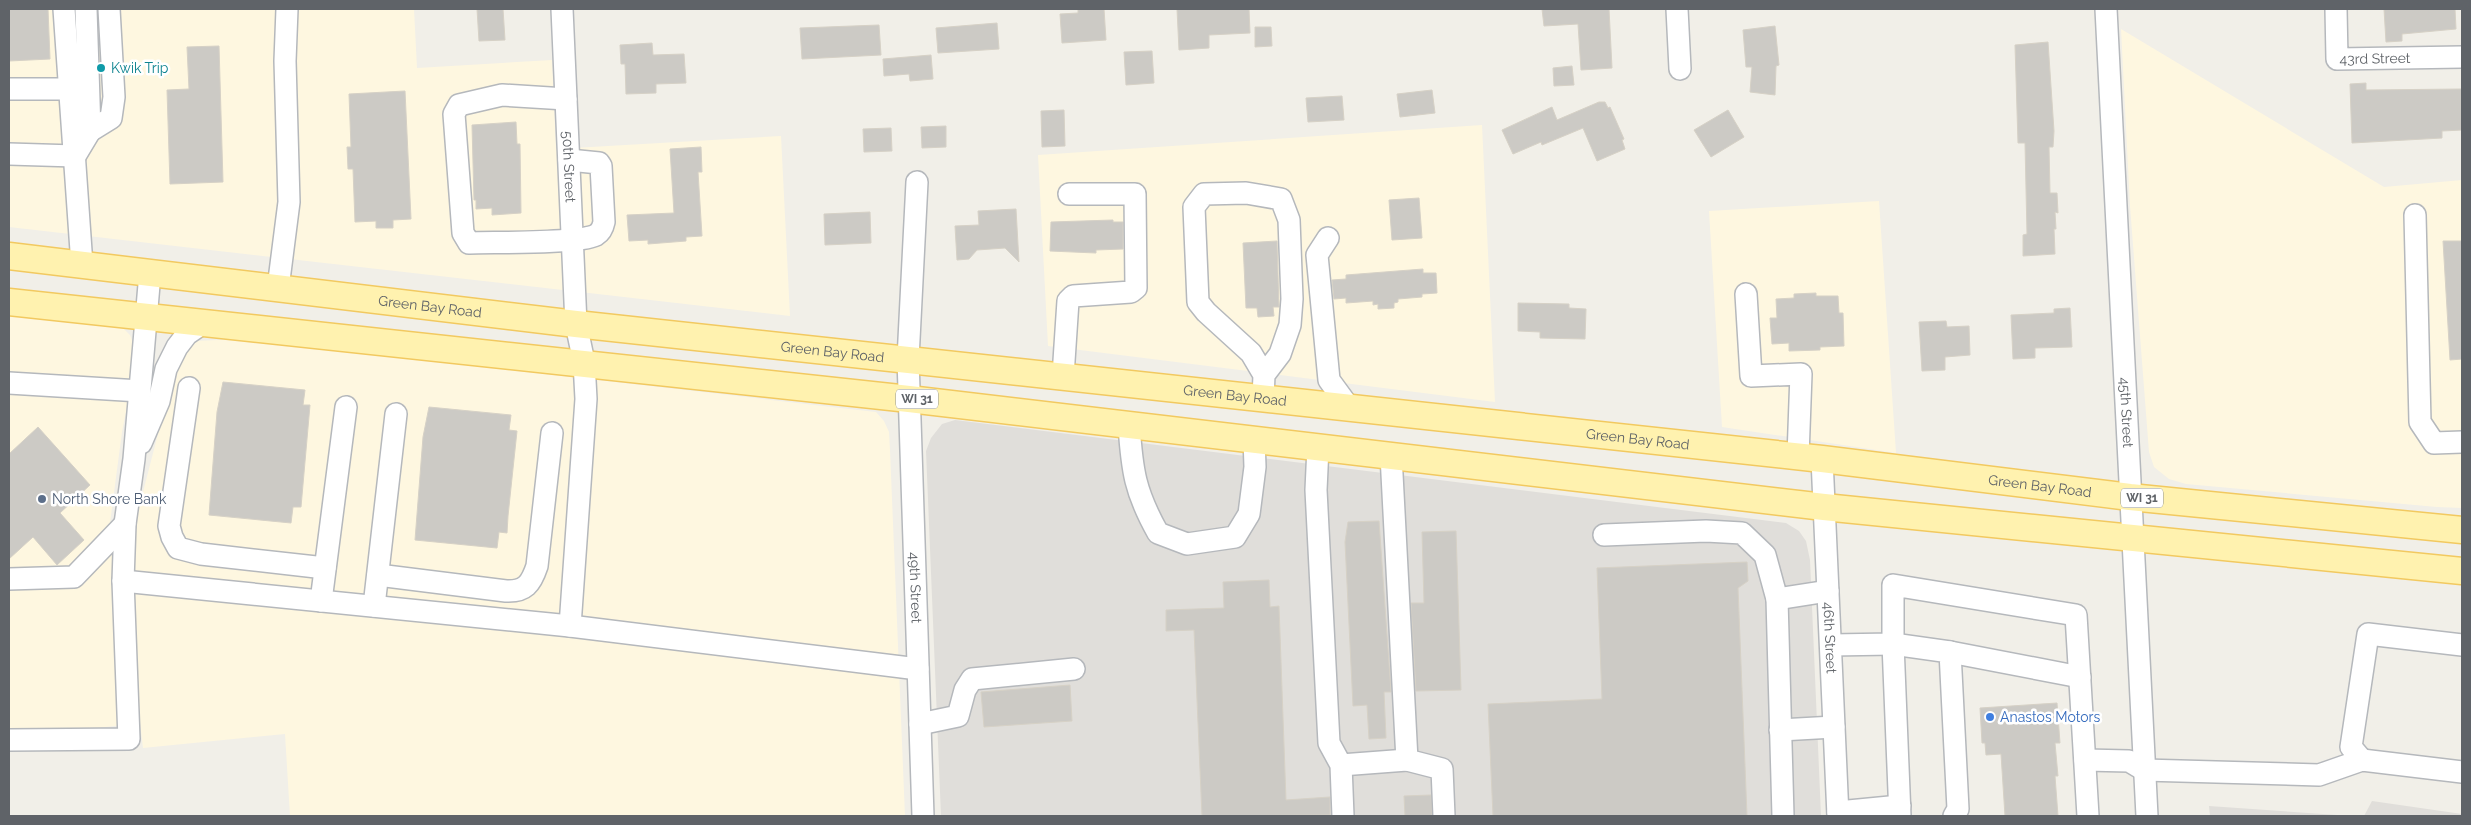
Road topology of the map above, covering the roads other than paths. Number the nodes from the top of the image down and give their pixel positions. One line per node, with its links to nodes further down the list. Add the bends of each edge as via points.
1 (64, 9): 11 (street)
2 (86, 9): 14 (street)
3 (109, 9): 14 (street, via 114,97 112,118)
4 (287, 9): 26 (street, via 285,61 290,202)
5 (562, 9): 13 (street, 50th Street)
6 (1677, 9): 10 (street)
7 (2106, 9): 51 (street, 45th Street)
8 (2336, 9): 9 (street, 43rd Street, via 2337,59)
9 (2462, 57)
10 (1680, 69)
11 (68, 89): 12 (street); 16 (street)
12 (9, 90)
13 (566, 99): 17 (street, 50th Street); 22 (street, via 502,95 459,105 454,114 463,233 469,243)
14 (90, 131): 16 (street)
15 (9, 154): 16 (street)
16 (75, 156): 24 (street)
17 (568, 160): 22 (street, 50th Street); 22 (street, via 599,163 601,166 604,222 596,235)
18 (918, 182): 32 (street, 49th Street)
19 (1069, 194): 34 (street, via 1135,194 1137,269 1136,288 1130,292 1073,296 1068,301)
20 (2415, 215): 46 (street, via 2420,422 2434,443)
21 (1328, 238): 40 (street, via 1317,255 1329,380)
22 (572, 239): 31 (street, 50th Street)
23 (9, 256): 24 (main road, Green Bay Road / WI 31)
24 (82, 264): 25 (main road, Green Bay Road / WI 31)
25 (150, 273): 26 (main road, Green Bay Road / WI 31); 29 (street)
26 (278, 288): 31 (main road, Green Bay Road / WI 31)
27 (1746, 294): 49 (street, 46th Street, via 1751,376 1801,374)
28 (9, 302): 29 (main road, WI 31)
29 (146, 317): 30 (main road, WI 31); 38 (street)
30 (203, 323): 33 (main road, WI 31); 50 (street, via 187,334 177,347 166,369 159,401)
31 (576, 324): 32 (main road, Green Bay Road / WI 31); 33 (street, 50th Street)
32 (908, 359): 34 (main road, Green Bay Road / WI 31); 39 (street, 49th Street)
33 (584, 362): 39 (main road, WI 31); 66 (street, 50th Street, via 586,399)
34 (1063, 376): 36 (main road, Green Bay Road / WI 31)
35 (9, 383): 38 (street)
36 (1263, 386): 36 (street, via 1290,326 1289,220 1281,199 1246,193 1204,194 1194,207 1198,302 1251,353); 40 (main road, Green Bay Road / WI 31)
37 (188, 388): 57 (street, via 169,526 178,548 201,554)
38 (140, 391): 50 (street)
39 (909, 398): 43 (main road, WI 31); 71 (street, 49th Street)
40 (1348, 406): 49 (main road, Green Bay Road / WI 31)
41 (346, 408): 57 (street)
42 (396, 414): 59 (street)
43 (1129, 425): 45 (main road, WI 31); 45 (street, via 1132,468 1142,504 1158,533 1187,544 1235,537 1249,514 1255,467)
44 (552, 433): 59 (street, via 536,566 527,588 506,591)
45 (1254, 439): 47 (main road, WI 31)
46 (2462, 442)
47 (1318, 447): 48 (main road, WI 31); 81 (street, via 1316,490 1329,743)
48 (1391, 456): 52 (main road, WI 31); 78 (street)
49 (1810, 457): 51 (main road, Green Bay Road / WI 31); 52 (street, 46th Street)
50 (134, 459): 53 (street)
51 (2130, 497): 54 (main road, Green Bay Road / WI 31); 56 (street, 45th Street)
52 (1824, 507): 56 (main road, WI 31); 62 (street, 46th Street)
53 (125, 524): 60 (street, via 74,577); 61 (street)
54 (2462, 530)
55 (1604, 535): 63 (street, via 1706,531 1742,533 1764,555)
56 (2132, 538): 58 (main road, WI 31); 82 (street, 45th Street)
57 (325, 568): 64 (street)
58 (2462, 571)
59 (378, 575): 65 (street)
60 (9, 579)
61 (123, 581): 64 (street); 77 (street, via 129,739)
62 (1828, 591): 63 (street); 68 (street, 46th Street)
63 (1777, 599): 76 (street)
64 (321, 601): 65 (street)
65 (374, 606): 66 (street)
66 (570, 626): 71 (street)
67 (1893, 644): 68 (street); 70 (street); 73 (street, via 1893,585 2076,615); 84 (street)
68 (1831, 645): 75 (street, 46th Street)
69 (2462, 645): 80 (street, via 2368,634 2352,747)
70 (1950, 652): 73 (street); 90 (street, via 1958,809)
71 (918, 669): 74 (street, 49th Street)
72 (1074, 669): 74 (street, via 972,679 965,690 958,716)
73 (2080, 677): 79 (street)
74 (920, 724): 86 (street, 49th Street)
75 (1834, 727): 76 (street); 85 (street, 46th Street)
76 (1780, 730): 89 (street)
77 (9, 740)
78 (1406, 760): 81 (street); 88 (street, via 1442,769)
79 (2084, 760): 82 (street, via 2129,761); 91 (street)
80 (2362, 760): 82 (street, via 2319,775); 83 (street)
81 (1341, 765): 87 (street)
82 (2144, 770): 92 (street, 45th Street)
83 (2462, 772)
84 (1900, 811): 85 (street)
85 (1838, 814)
86 (924, 816)
87 (1343, 816)
88 (1444, 816)
89 (1783, 816)
90 (1954, 816)
91 (2088, 816)
92 (2147, 816)

